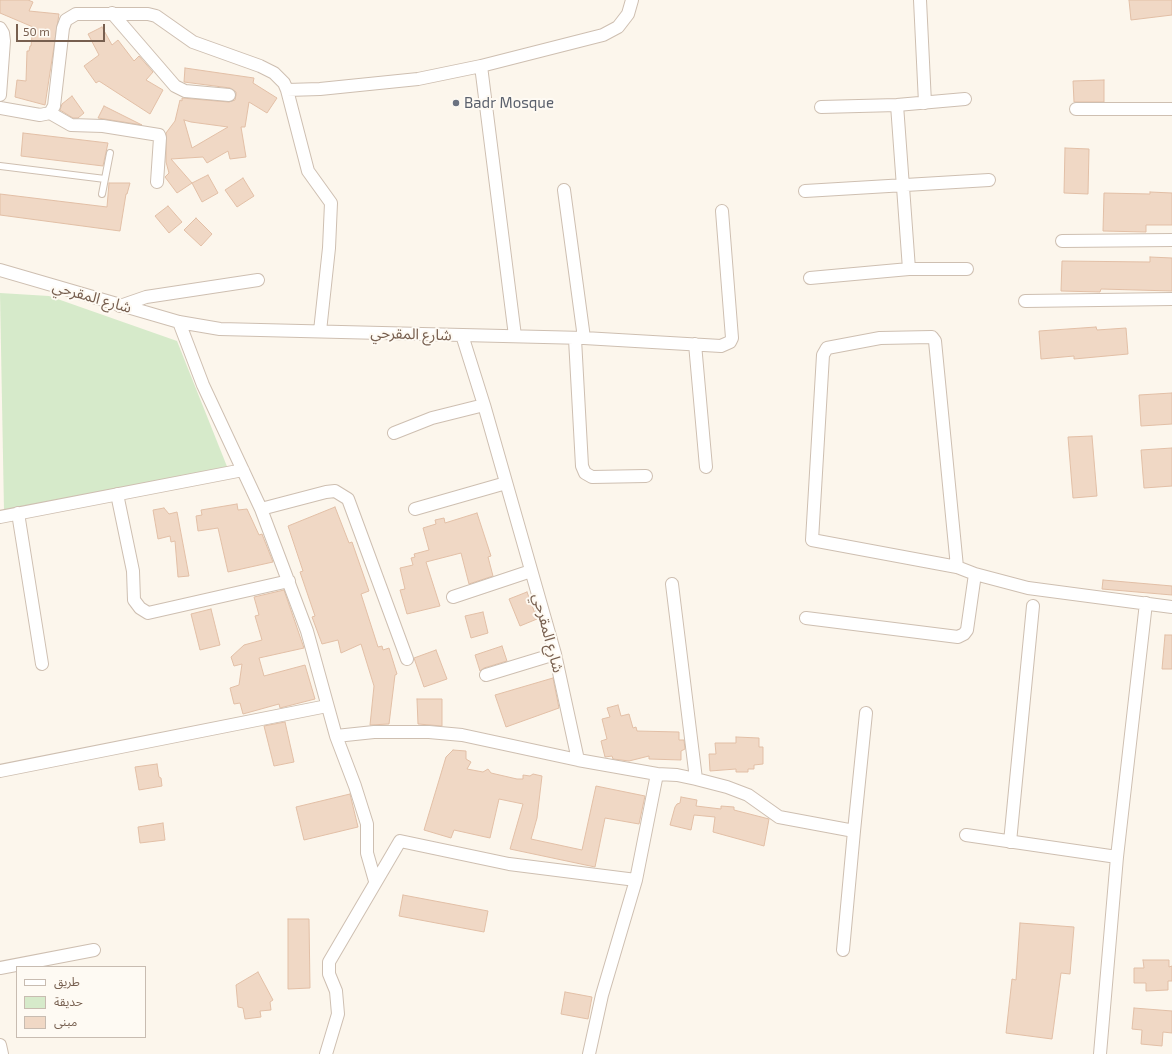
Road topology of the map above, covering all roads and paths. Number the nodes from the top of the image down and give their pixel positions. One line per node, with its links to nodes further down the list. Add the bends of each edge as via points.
1 (632, 0): 5 (street, via 624,21 604,35)
2 (920, 0): 10 (street)
3 (112, 13): 6 (street, via 156,16 193,42 274,73); 8 (street, via 175,86 185,91); 16 (street, via 76,14 66,20 54,106)
4 (0, 28): 7 (street, via 4,41)
5 (481, 66): 6 (street, via 418,79); 40 (street)
6 (288, 90): 38 (street, via 308,171 331,203)
7 (0, 95)
8 (229, 95)
9 (965, 99): 10 (street)
10 (925, 102): 11 (street)
11 (897, 105): 12 (street); 22 (street)
12 (821, 107)
13 (0, 108): 16 (street, via 40,115)
14 (1076, 109): 15 (street)
15 (1172, 109)
16 (50, 113): 21 (street, via 71,124 159,135)
17 (110, 153): 19 (lane)
18 (0, 166): 19 (lane)
19 (106, 179): 25 (lane)
20 (989, 180): 22 (street)
21 (157, 182)
22 (903, 184): 24 (street); 29 (street)
23 (564, 190): 41 (street)
24 (804, 191)
25 (102, 194)
26 (722, 211): 42 (street, via 732,338 730,342 721,346)
27 (1172, 240): 28 (street)
28 (1062, 241)
29 (909, 269): 30 (street); 32 (street)
30 (967, 269)
31 (0, 270): 36 (street, شارع المقرحي)
32 (810, 278)
33 (258, 280): 36 (street, via 146,297)
34 (1172, 299): 35 (street)
35 (1025, 301)
36 (120, 306): 37 (street, شارع المقرحي)
37 (180, 322): 38 (street, شارع المقرحي, via 220,329); 46 (street, via 203,385)
38 (320, 331): 39 (street, شارع المقرحي)
39 (462, 335): 40 (street); 43 (street, شارع المقرحي)
40 (515, 336): 41 (street)
41 (580, 338): 42 (street); 47 (street, via 582,466 585,473 592,477)
42 (695, 344): 45 (street)
43 (484, 405): 44 (street, via 432,418); 48 (street, شارع المقرحي)
44 (394, 434)
45 (706, 466)
46 (243, 470): 49 (street); 51 (street)
47 (646, 476)
48 (506, 483): 50 (street); 56 (street, شارع المقرحي)
49 (117, 494): 53 (street); 58 (street, via 133,571 134,600 148,613)
50 (415, 509)
51 (261, 510): 58 (street); 66 (street, via 335,491 348,499)
52 (0, 512): 54 (street)
53 (18, 513): 54 (street); 67 (street)
54 (0, 517)
55 (958, 567): 55 (street, via 812,540 823,355 827,348 880,338 932,337 935,341); 57 (street)
56 (531, 571): 60 (street); 65 (street, شارع المقرحي)
57 (975, 574): 61 (street, via 1028,588); 64 (street, via 967,630 958,637)
58 (289, 582): 69 (street, via 307,631)
59 (672, 584): 75 (street)
60 (454, 597)
61 (1146, 603): 63 (street); 79 (street)
62 (1033, 606): 78 (street)
63 (1172, 606)
64 (806, 618)
65 (555, 654): 68 (street); 72 (street, شارع المقرحي)
66 (407, 659)
67 (42, 664)
68 (486, 675)
69 (327, 706): 71 (street); 73 (street)
70 (866, 713): 76 (street)
71 (336, 736): 72 (street, via 374,732 462,735); 81 (street, via 367,824 367,853)
72 (578, 760): 74 (street)
73 (0, 771)
74 (657, 774): 75 (street); 80 (street)
75 (696, 779): 76 (street, via 748,795 779,817)
76 (854, 831): 83 (street)
77 (966, 835): 78 (street)
78 (1010, 842): 79 (street)
79 (1118, 857): 89 (street)
80 (636, 880): 81 (street, via 509,864 400,841); 88 (street, via 602,995)
81 (375, 881): 87 (street, via 329,962 329,974 336,991 338,1014)
82 (94, 950): 84 (street)
83 (843, 950)
84 (0, 968)
85 (0, 1045): 86 (street)
86 (2, 1054)
87 (326, 1054)
88 (589, 1054)
89 (1100, 1054)

